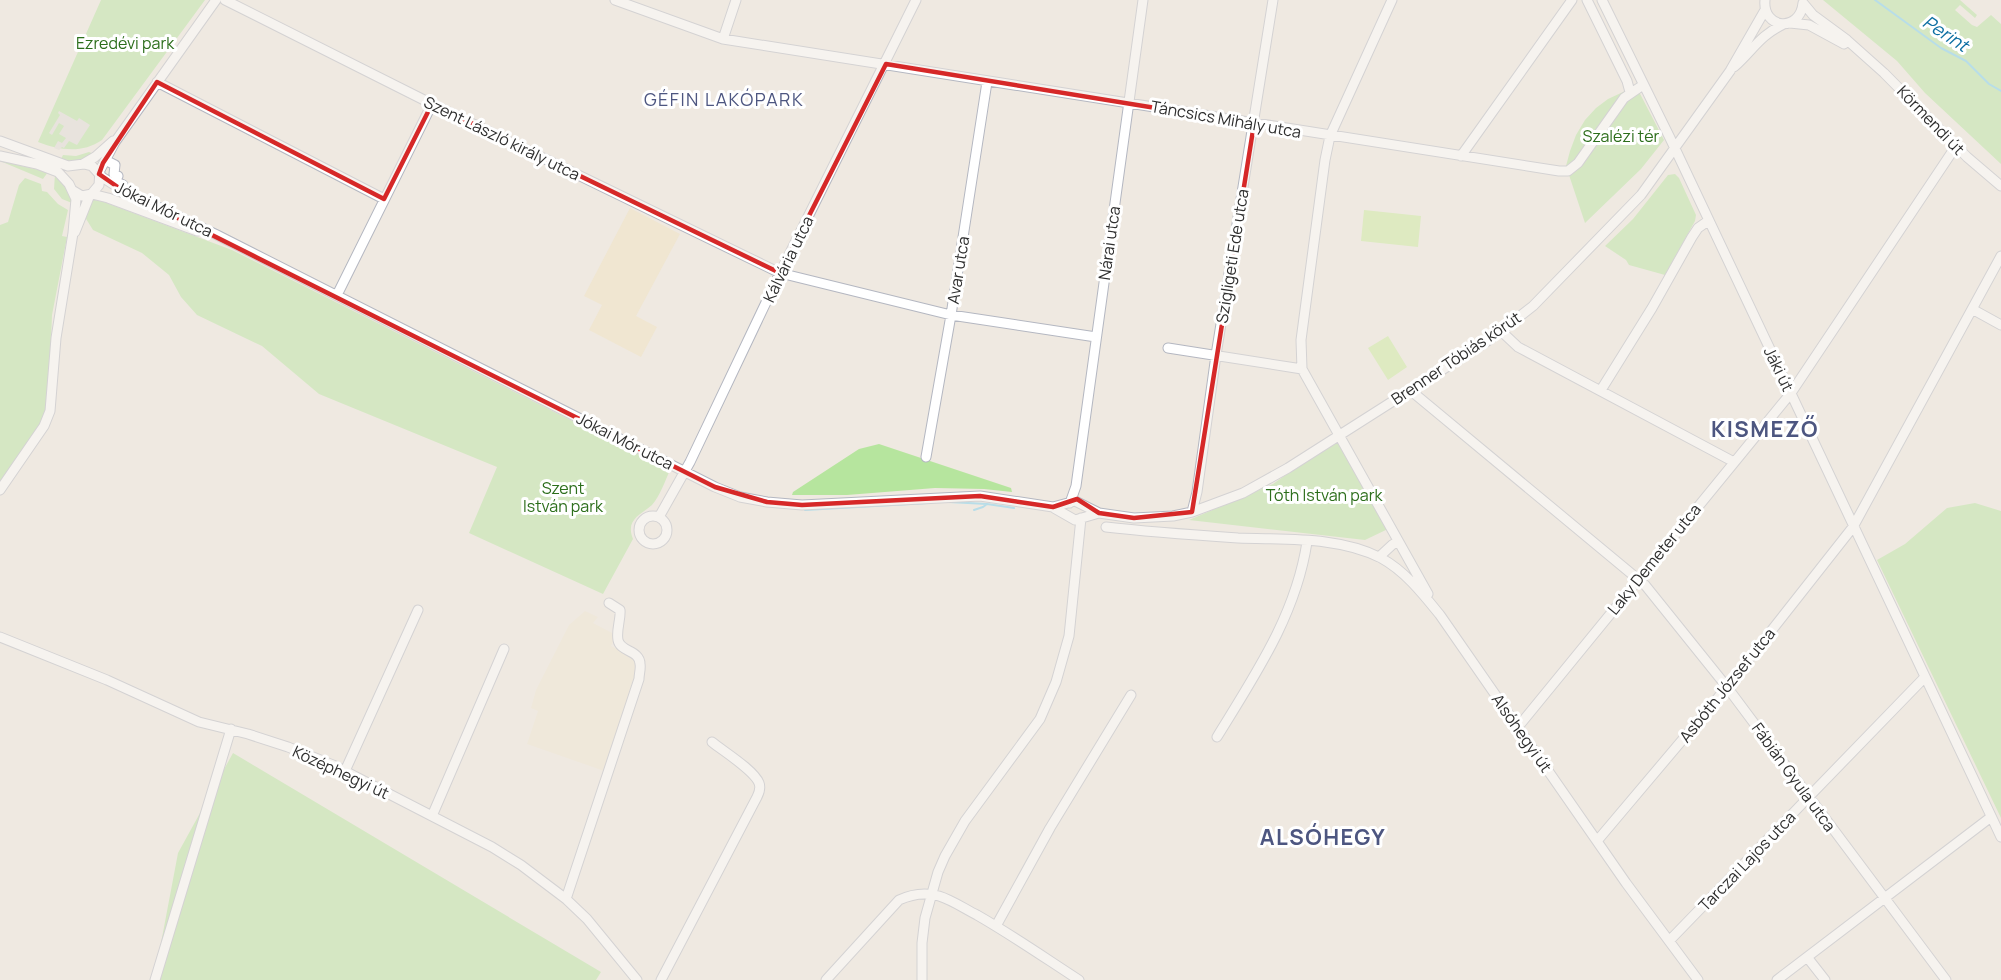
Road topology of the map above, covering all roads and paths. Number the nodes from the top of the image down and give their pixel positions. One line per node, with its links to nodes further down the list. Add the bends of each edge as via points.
1 (216, 0): 19 (street)
2 (225, 0): 24 (street, Szent László király utca)
3 (615, 0): 15 (street, Táncsics Mihály utca)
4 (736, 0): 15 (street)
5 (916, 0): 17 (street, Kálvária utca)
6 (1143, 0): 23 (street, Nárai utca)
7 (1273, 0): 25 (street, Szigligeti Ede utca)
8 (1392, 0): 27 (street)
9 (1572, 0): 32 (street)
10 (1587, 0): 22 (street)
11 (1602, 0): 21 (street, Jáki út)
12 (1803, 2): 14 (street, via 1798,17); 16 (street, Körmendi út, via 1813,15)
13 (1765, 3): 14 (street, via 1771,19); 18 (street, Brenner Tóbiás körút)
14 (1787, 23): 16 (street, Körmendi út, via 1809,25); 18 (street, Brenner Tóbiás körút, via 1761,37)
15 (723, 39): 17 (street, Táncsics Mihály utca)
16 (1862, 54): 29 (street, Körmendi út)
17 (885, 64): 20 (street, Táncsics Mihály utca); 45 (street, Kálvária utca)
18 (1730, 71): 30 (street, Brenner Tóbiás körút)
19 (157, 82): 26 (street); 39 (street)
20 (987, 82): 23 (street, Táncsics Mihály utca); 48 (street, Avar utca)
21 (1642, 85): 22 (street); 30 (street, Jáki út)
22 (1630, 92): 32 (street, Táncsics Mihály utca, via 1568,171)
23 (1128, 102): 25 (street, Táncsics Mihály utca); 51 (street, Nárai utca)
24 (432, 104): 39 (street); 45 (street, Szent László király utca)
25 (1254, 124): 27 (street, Táncsics Mihály utca); 53 (street, Szigligeti Ede utca)
26 (122, 131): 34 (street, via 95,157); 35 (street)
27 (1330, 136): 32 (street, Táncsics Mihály utca); 54 (street, via 1301,340)
28 (0, 141): 34 (street, via 68,166)
29 (1956, 146): 36 (street, Körmendi út); 57 (street, Laky Demeter utca)
30 (1675, 150): 41 (street, Jáki út); 50 (street, Brenner Tóbiás körút, via 1641,195 1605,233)
31 (0, 156): 37 (street, via 56,171)
32 (1461, 156)
33 (109, 162): 40 (street, via 115,165 115,181)
34 (79, 165): 35 (street, via 93,166); 37 (street, via 70,174)
35 (99, 174): 38 (street, via 99,185); 40 (street, Jókai Mór utca)
36 (2001, 186)
37 (71, 187): 38 (street, via 82,196); 43 (street, via 76,199)
38 (92, 194): 42 (street, Jókai Mór utca); 43 (street)
39 (384, 199): 46 (street)
40 (168, 212): 42 (street, Jókai Mór utca)
41 (1708, 221): 56 (street, via 1692,237); 57 (street, Jáki út)
42 (230, 242): 46 (street, Jókai Mór utca)
43 (70, 249): 63 (street, via 50,411)
44 (2001, 256): 47 (street, Asbóth József utca)
45 (780, 273): 48 (street, Szent László király utca); 61 (street, Kálvária utca)
46 (337, 295): 61 (street, Jókai Mór utca)
47 (1972, 309): 49 (street); 72 (street, Asbóth József utca)
48 (951, 315): 51 (street, Szent László király utca); 59 (street, Avar utca)
49 (2001, 325)
50 (1502, 332): 55 (street, Brenner Tóbiás körút); 56 (street, via 1518,347)
51 (1096, 337): 62 (street, Nárai utca)
52 (1168, 348): 53 (street)
53 (1216, 356): 54 (street); 67 (street, Szigligeti Ede utca)
54 (1302, 369): 58 (street)
55 (1410, 390): 58 (street, Brenner Tóbiás körút); 76 (street, Fábián Gyula utca)
56 (1601, 390): 60 (street)
57 (1791, 393): 60 (street, Laky Demeter utca); 72 (street, Jáki út)
58 (1339, 435): 67 (street, Brenner Tóbiás körút, via 1265,482); 73 (street)
59 (926, 457)
60 (1734, 462): 76 (street, Laky Demeter utca)
61 (684, 471): 66 (street, Jókai Mór utca, via 740,497 767,502 819,504 980,496); 69 (street, Kálvária utca)
62 (1076, 486): 64 (street, Nárai utca); 65 (street, Nárai utca)
63 (0, 490)
64 (1069, 503): 65 (street, Jókai Mór utca); 66 (street, Jókai Mór utca); 70 (street, via 1065,510)
65 (1082, 503): 68 (street, Brenner Tóbiás körút); 70 (street, via 1085,511)
66 (1053, 507): 70 (street, Jókai Mór utca)
67 (1192, 512): 68 (street, Brenner Tóbiás körút, via 1134,518)
68 (1099, 513): 70 (street, Brenner Tóbiás körút)
69 (659, 517)
70 (1076, 518): 95 (street, via 1069,636 1046,709 953,840)
71 (1106, 527): 74 (street, Alsóhegyi út)
72 (1853, 527): 82 (street, Jáki út); 83 (street, Asbóth József utca)
73 (1398, 541): 75 (street); 79 (street)
74 (1307, 542): 75 (street, Alsóhegyi út, via 1350,547); 87 (street, via 1303,569 1284,621)
75 (1379, 557): 79 (street, Alsóhegyi út, via 1406,576)
76 (1638, 578): 83 (street, Fábián Gyula utca); 85 (street, Laky Demeter utca)
77 (609, 603): 96 (street, via 620,610 618,641 639,658 639,679)
78 (418, 610): 89 (street)
79 (1440, 615): 85 (street, Alsóhegyi út)
80 (0, 637): 86 (street, Középhegyi út, via 199,722)
81 (504, 649): 91 (street)
82 (1924, 677): 90 (street, Tarczai Lajos utca); 92 (street, Jáki út)
83 (1727, 687): 90 (street, Fábián Gyula utca); 94 (street, Asbóth József utca)
84 (1131, 695): 98 (street)
85 (1518, 727): 94 (street, Alsóhegyi út)
86 (231, 729): 89 (street, Középhegyi út); 101 (street)
87 (1217, 737)
88 (712, 742): 103 (street, via 752,773 760,790)
89 (345, 771): 91 (street, Középhegyi út)
90 (1809, 797): 97 (street, Fábián Gyula utca); 99 (street, Tarczai Lajos utca)
91 (432, 816): 96 (street, Középhegyi út, via 512,859)
92 (1991, 817): 93 (street, Jáki út); 97 (street)
93 (2001, 837)
94 (1597, 841): 99 (street, Alsóhegyi út)
95 (931, 895): 98 (street); 104 (street, via 915,894 899,900); 105 (street, via 922,943)
96 (566, 898): 102 (street, Középhegyi út)
97 (1884, 899): 100 (street); 110 (street, Fábián Gyula utca)
98 (996, 926): 106 (street)
99 (1668, 941): 107 (street, Alsóhegyi út)
100 (1807, 957): 108 (street); 109 (street)
101 (155, 980)
102 (636, 980)
103 (661, 980)
104 (825, 980)
105 (922, 980)
106 (1079, 980)
107 (1698, 980)
108 (1776, 980)
109 (1825, 980)
110 (1946, 980)

